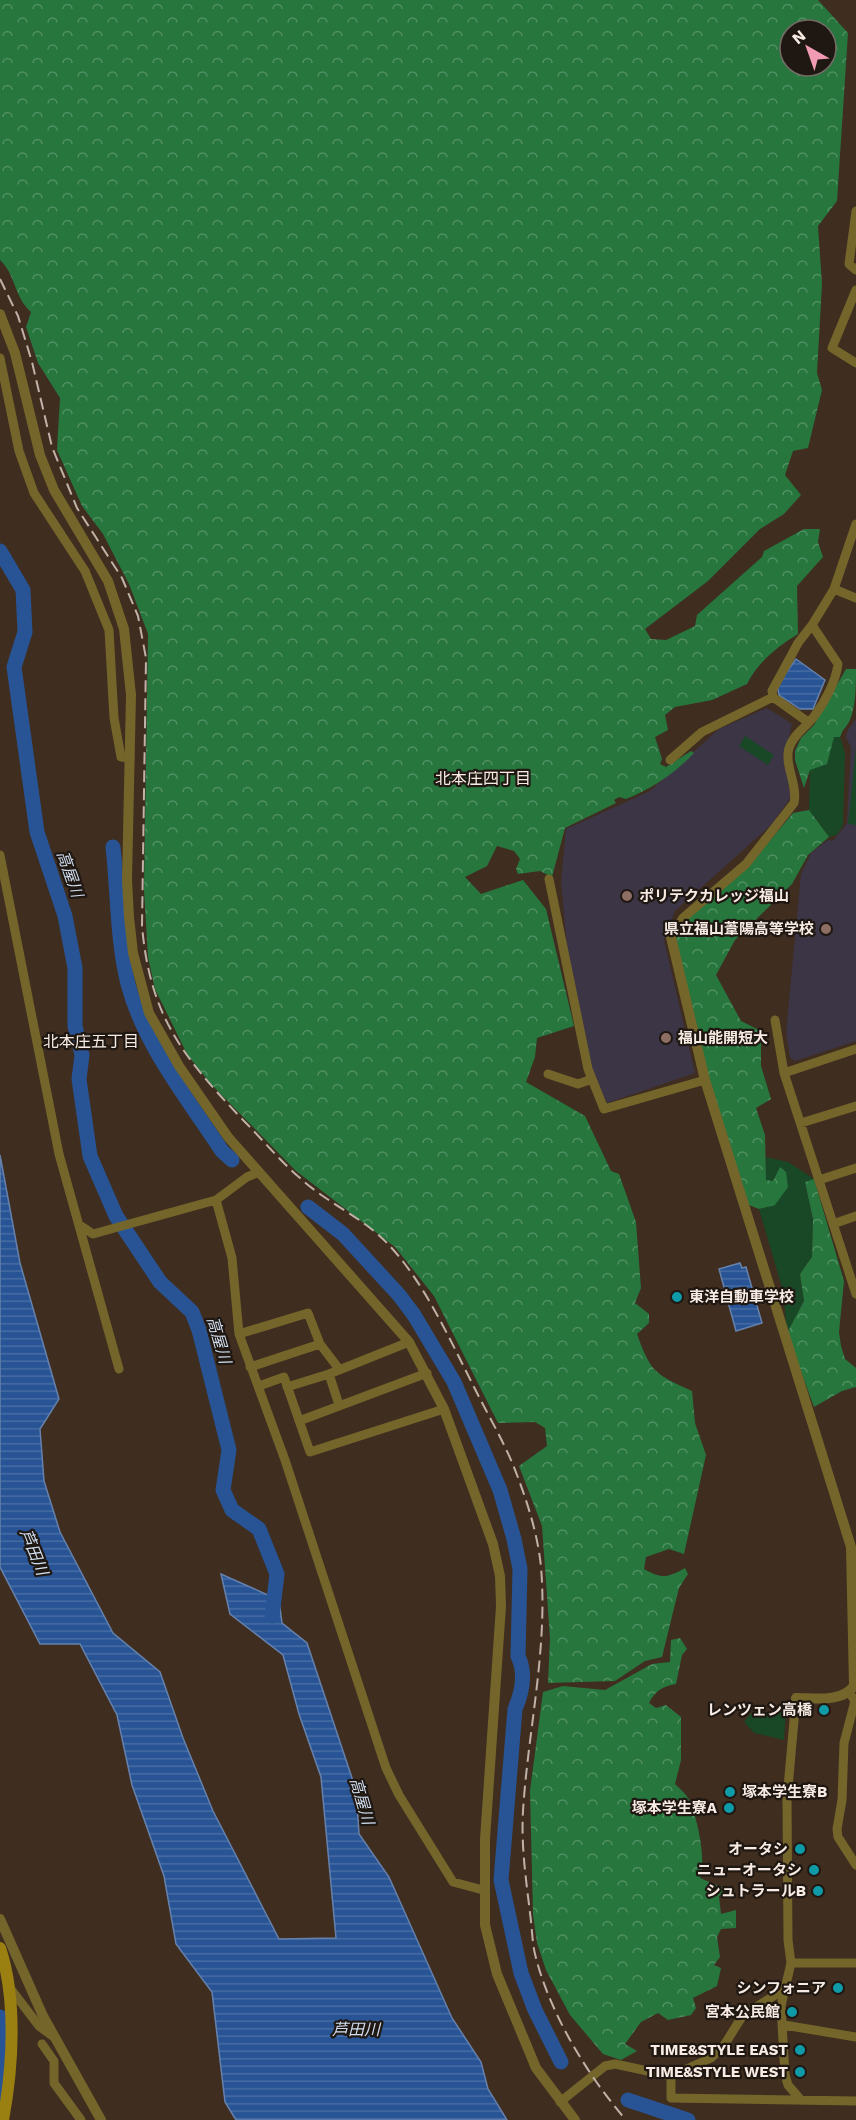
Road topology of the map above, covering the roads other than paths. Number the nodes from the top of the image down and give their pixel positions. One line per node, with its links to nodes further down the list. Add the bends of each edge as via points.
1 (856, 211): 2 (street, via 849,264)
2 (856, 270)
3 (856, 290): 6 (street, via 832,348)
4 (0, 314): 14 (street, via 15,353 40,455 54,490 95,557 117,607 128,651)
5 (0, 358): 14 (street, via 19,451 34,493 85,571 109,630 114,718 121,757)
6 (856, 363)
7 (856, 524): 8 (street)
8 (854, 538): 9 (street)
9 (834, 589): 10 (street); 11 (street)
10 (856, 598)
11 (812, 625): 12 (street, via 772,691); 13 (street, via 838,664 837,674)
12 (773, 697): 13 (street); 15 (street, via 702,732)
13 (808, 722): 18 (street, via 789,749 796,791 794,802 746,864 683,918)
14 (130, 758): 28 (street, via 129,917 133,953 149,1013 179,1066)
15 (670, 760)
16 (0, 855): 33 (street, via 59,1154)
17 (549, 879): 23 (street)
18 (671, 936): 24 (street)
19 (775, 1020): 21 (street)
20 (856, 1049): 21 (street)
21 (784, 1072): 26 (street)
22 (548, 1074): 23 (street, via 578,1084)
23 (592, 1079): 24 (street, via 604,1108)
24 (705, 1080): 49 (street)
25 (856, 1106): 26 (street)
26 (801, 1123): 29 (street)
27 (856, 1168): 29 (street)
28 (258, 1173): 30 (street); 37 (street)
29 (819, 1180): 32 (street)
30 (212, 1202): 33 (street, via 93,1234); 36 (street, via 232,1258)
31 (856, 1216): 32 (street)
32 (833, 1224): 34 (street)
33 (81, 1226): 40 (street)
34 (853, 1276): 35 (street)
35 (856, 1294)
36 (239, 1334): 38 (street, via 308,1313); 39 (street)
37 (409, 1342): 41 (street); 42 (street)
38 (320, 1344): 39 (street); 41 (street)
39 (250, 1367): 44 (street)
40 (119, 1369)
41 (339, 1369): 43 (street)
42 (427, 1373): 46 (street); 47 (street)
43 (328, 1374): 45 (street); 46 (street)
44 (259, 1386): 45 (street, via 284,1377); 54 (street, via 386,1768 453,1882)
45 (287, 1387): 48 (street)
46 (339, 1405): 48 (street)
47 (444, 1409): 48 (street, via 310,1452); 54 (street, via 494,1545 500,1576)
48 (298, 1421)
49 (853, 1546): 50 (street, via 854,1686)
50 (849, 1692): 51 (street, via 825,1698); 52 (street, via 855,1701)
51 (796, 1698): 57 (street, via 787,1800)
52 (854, 1716): 53 (street, via 844,1743 837,1829)
53 (856, 1866)
54 (483, 1890): 69 (street, via 485,1925 497,1974 536,2068)
55 (0, 1919): 63 (street)
56 (0, 1948): 59 (main road)
57 (791, 1963): 58 (street); 61 (street)
58 (856, 1963)
59 (4, 1966): 60 (main road)
60 (10, 1988): 63 (street, via 39,2026); 70 (main road, via 9,2091)
61 (782, 1996): 62 (street); 66 (street, via 777,1994 764,2000 744,2015 711,2058)
62 (784, 2025): 64 (street); 67 (street, via 788,2085)
63 (54, 2037): 72 (street)
64 (856, 2037)
65 (42, 2044): 71 (street, via 54,2061 54,2084)
66 (671, 2076): 67 (street, via 671,2098); 69 (street, via 615,2064 605,2066)
67 (800, 2099): 68 (street)
68 (856, 2101)
69 (560, 2102): 73 (street)
70 (3, 2120)
71 (81, 2120)
72 (101, 2120)
73 (575, 2120)

